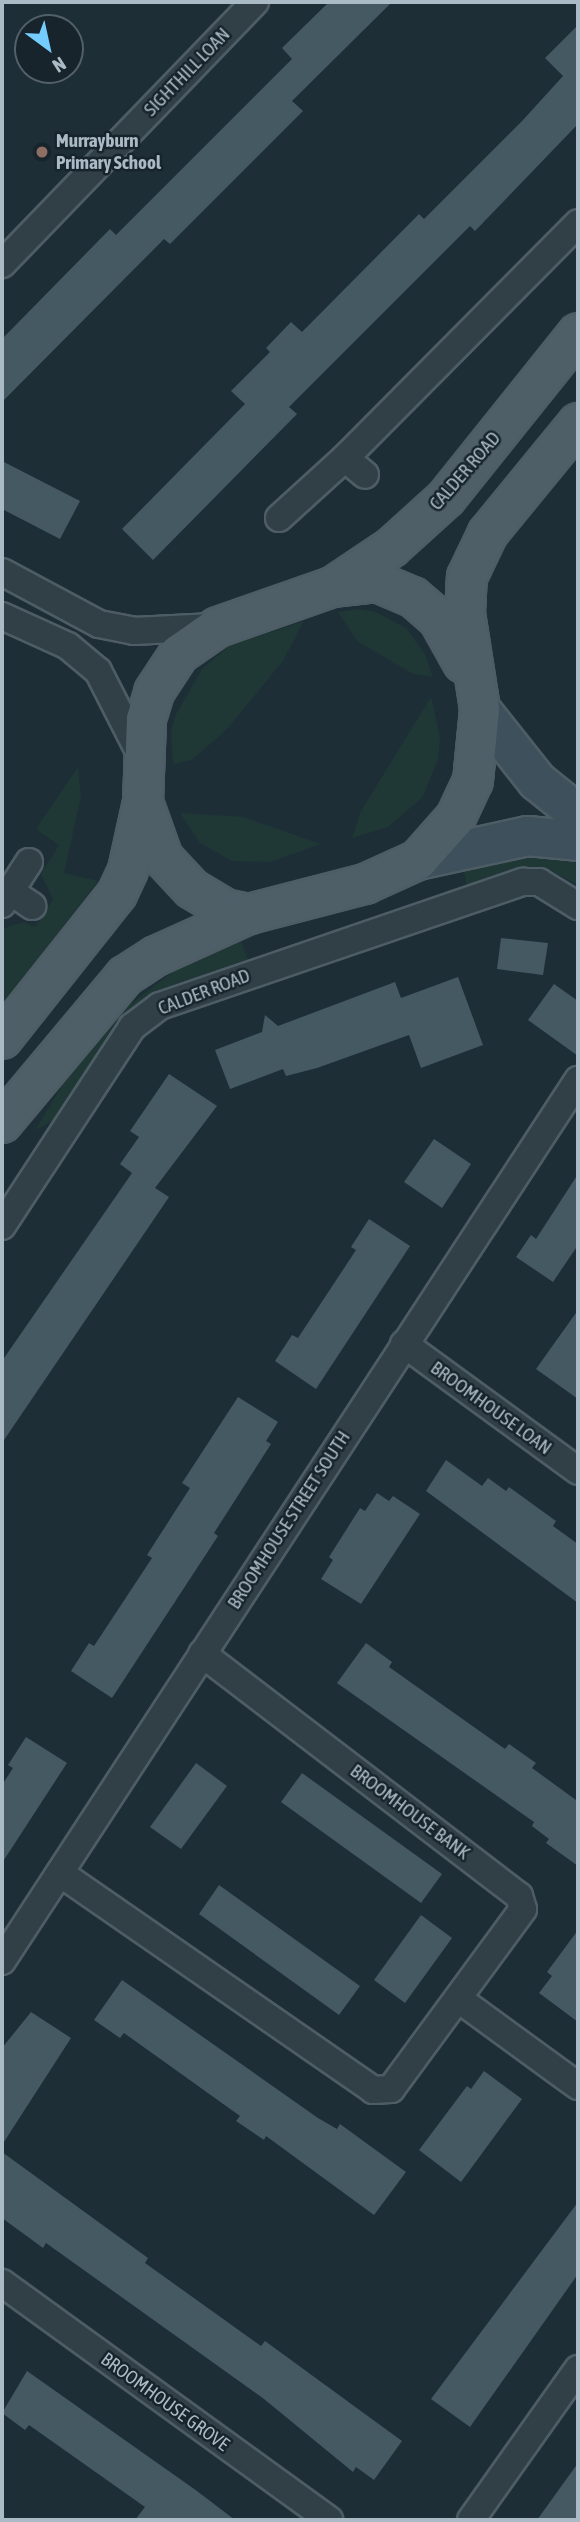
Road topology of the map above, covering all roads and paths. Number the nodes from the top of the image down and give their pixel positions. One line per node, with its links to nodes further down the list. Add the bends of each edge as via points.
1 (255, 2): 3 (street, SIGHTHILL LOAN)
2 (578, 222): 6 (street)
3 (2, 264)
4 (578, 333): 10 (main road, CALDER ROAD, via 446,498 392,547)
5 (578, 423): 13 (main road, via 488,534 467,577 465,613)
6 (345, 458): 7 (street); 8 (street)
7 (365, 475)
8 (279, 518)
9 (2, 572): 12 (street, via 99,624 134,631)
10 (332, 587): 12 (main road, CALDER ROAD); 13 (main road, CALDER ROAD, via 377,582 413,597 439,620)
11 (2, 616): 14 (street, via 68,646 98,671)
12 (218, 626): 14 (main road, CALDER ROAD, via 179,654 154,692)
13 (476, 694): 16 (main road, via 537,781); 18 (main road, via 473,781 456,817)
14 (142, 756): 15 (main road, CALDER ROAD)
15 (143, 802): 22 (main road, CALDER ROAD, via 163,858 192,889 225,909); 23 (main road, CALDER ROAD, via 128,870 117,894)
16 (578, 814)
17 (578, 841): 18 (main road, via 528,835)
18 (418, 860): 22 (main road, via 365,884)
19 (29, 862): 20 (street)
20 (14, 900)
21 (578, 906): 26 (street, CALDER ROAD, via 539,882 523,882 145,1014 132,1027)
22 (250, 914): 25 (main road, via 156,956 125,976)
23 (2, 1039)
24 (578, 1080): 27 (street, BROOMHOUSE STREET SOUTH)
25 (2, 1123)
26 (2, 1226)
27 (404, 1344): 28 (street, BROOMHOUSE LOAN); 29 (street, BROOMHOUSE STREET SOUTH)
28 (578, 1471)
29 (202, 1654): 30 (street, BROOMHOUSE STREET SOUTH); 32 (street, BROOMHOUSE BANK, via 519,1896 523,1909)
30 (60, 1873): 31 (street, BROOMHOUSE STREET SOUTH); 32 (street, BROOMHOUSE BANK, via 373,2090 391,2090)
31 (2, 1961)
32 (460, 2000): 33 (street)
33 (578, 2086)
34 (2, 2283): 36 (street, BROOMHOUSE GROVE)
35 (578, 2369): 37 (street)
36 (329, 2520)
37 (471, 2520)

